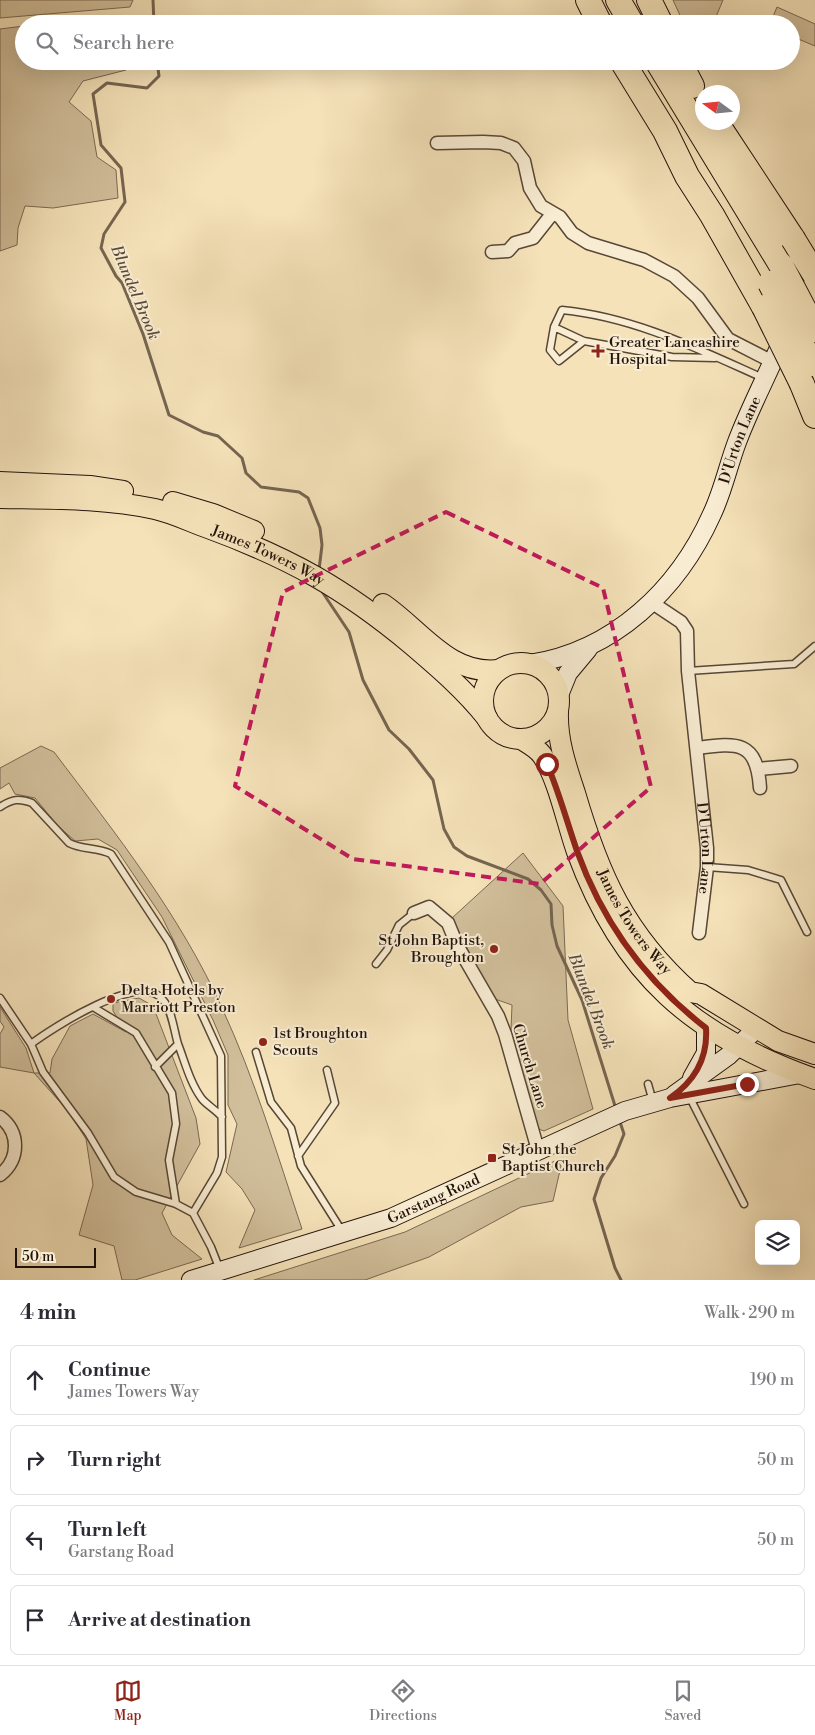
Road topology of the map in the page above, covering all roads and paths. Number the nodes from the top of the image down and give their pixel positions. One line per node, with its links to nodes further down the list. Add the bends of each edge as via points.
1 (588, 0): 5 (highway)
2 (618, 0): 6 (highway)
3 (635, 0): 7 (highway)
4 (649, 0): 8 (highway)
5 (596, 15)
6 (627, 15)
7 (644, 15)
8 (656, 15)
9 (628, 70): 16 (highway)
10 (662, 70): 21 (highway)
11 (681, 70): 14 (highway)
12 (685, 70): 13 (highway)
13 (695, 90)
14 (695, 91)
15 (721, 130): 22 (highway, bridge)
16 (665, 131): 21 (highway); 28 (highway, bridge, via 687,176 764,307)
17 (437, 143): 18 (street, via 501,143 514,148 524,161 530,188)
18 (552, 214): 19 (street, via 533,238 515,243 508,251); 27 (street, via 560,217 572,233 588,244 644,260 674,276 698,298 728,339)
19 (492, 252)
20 (815, 270): 27 (street, D'Urton Lane)
21 (776, 274): 24 (highway, bridge); 28 (highway, bridge)
22 (815, 275)
23 (554, 327): 25 (lane); 25 (lane, via 550,350 559,361); 26 (lane, via 562,310 587,312 662,333)
24 (815, 330)
25 (584, 341): 26 (lane, via 672,357)
26 (719, 358): 29 (lane)
27 (773, 362): 29 (street, D'Urton Lane)
28 (810, 372): 30 (highway)
29 (764, 379): 33 (street, D'Urton Lane, via 709,520 680,568)
30 (815, 416)
31 (0, 482): 37 (main road, James Towers Way, via 90,486 142,494 213,514 302,553 343,576 388,607 460,665 478,671)
32 (0, 498): 40 (main road, James Towers Way, via 101,501 156,510 264,549 351,596 435,664)
33 (651, 602): 35 (street, D'Urton Lane); 38 (street, D'Urton Lane, via 684,626 688,639)
34 (815, 646): 38 (lane, via 794,664)
35 (590, 647): 36 (street, D'Urton Lane); 39 (street, D'Urton Lane, via 568,673)
36 (530, 664): 37 (main road, via 514,664); 39 (main road, via 549,675)
37 (499, 670): 40 (main road, via 486,687 483,708)
38 (688, 671): 42 (street, D'Urton Lane)
39 (558, 703): 41 (main road, via 552,723 544,732); 55 (main road, James Towers Way, via 561,749 595,858 616,903 643,942 690,992 701,994)
40 (487, 718): 41 (main road, via 505,736)
41 (521, 739): 54 (main road, James Towers Way, via 537,750 547,764 587,876 614,931 650,978)
42 (696, 748): 44 (street, via 738,746 753,756); 47 (street, D'Urton Lane, via 706,818)
43 (791, 766): 44 (street)
44 (758, 769): 45 (street)
45 (760, 788)
46 (0, 807): 67 (lane, via 18,798 32,803 76,847 111,854 169,942 221,1056)
47 (708, 867): 49 (lane, via 748,870 781,880); 50 (street, D'Urton Lane)
48 (414, 913): 51 (lane, via 399,925); 68 (street, Church Lane, via 429,907 448,923 457,946 498,1016)
49 (807, 932)
50 (699, 933)
51 (376, 964)
52 (0, 998): 56 (lane)
53 (93, 1007): 56 (lane, via 57,1024); 57 (lane, via 138,992 157,995 163,999); 61 (lane, via 136,1033)
54 (706, 1028): 58 (main road, James Towers Way); 65 (street, via 704,1059 696,1073)
55 (756, 1029): 58 (street, Garstang Road); 60 (main road, via 789,1046)
56 (31, 1044): 71 (lane, via 43,1072 88,1133 114,1177 136,1192)
57 (178, 1044): 61 (lane); 67 (lane, via 202,1100)
58 (737, 1047): 63 (main road, James Towers Way); 65 (street, Garstang Road)
59 (256, 1052): 69 (lane, via 271,1102 291,1128)
60 (815, 1054)
61 (155, 1067): 71 (lane, via 172,1092 176,1124 170,1160)
62 (327, 1070): 69 (lane, via 335,1103)
63 (808, 1077): 65 (street, Garstang Road)
64 (648, 1084): 65 (lane)
65 (673, 1097): 68 (street, Garstang Road, via 618,1114); 72 (lane)
66 (0, 1117): 70 (street, via 12,1130 16,1145 11,1163)
67 (222, 1117): 73 (lane, via 222,1157 217,1173)
68 (538, 1150): 74 (street, Garstang Road, via 437,1198)
69 (298, 1156): 74 (lane)
70 (0, 1175)
71 (176, 1204): 73 (lane)
72 (744, 1204)
73 (193, 1213): 75 (lane, via 211,1246)
74 (344, 1234): 75 (street, Garstang Road)
75 (207, 1277)

